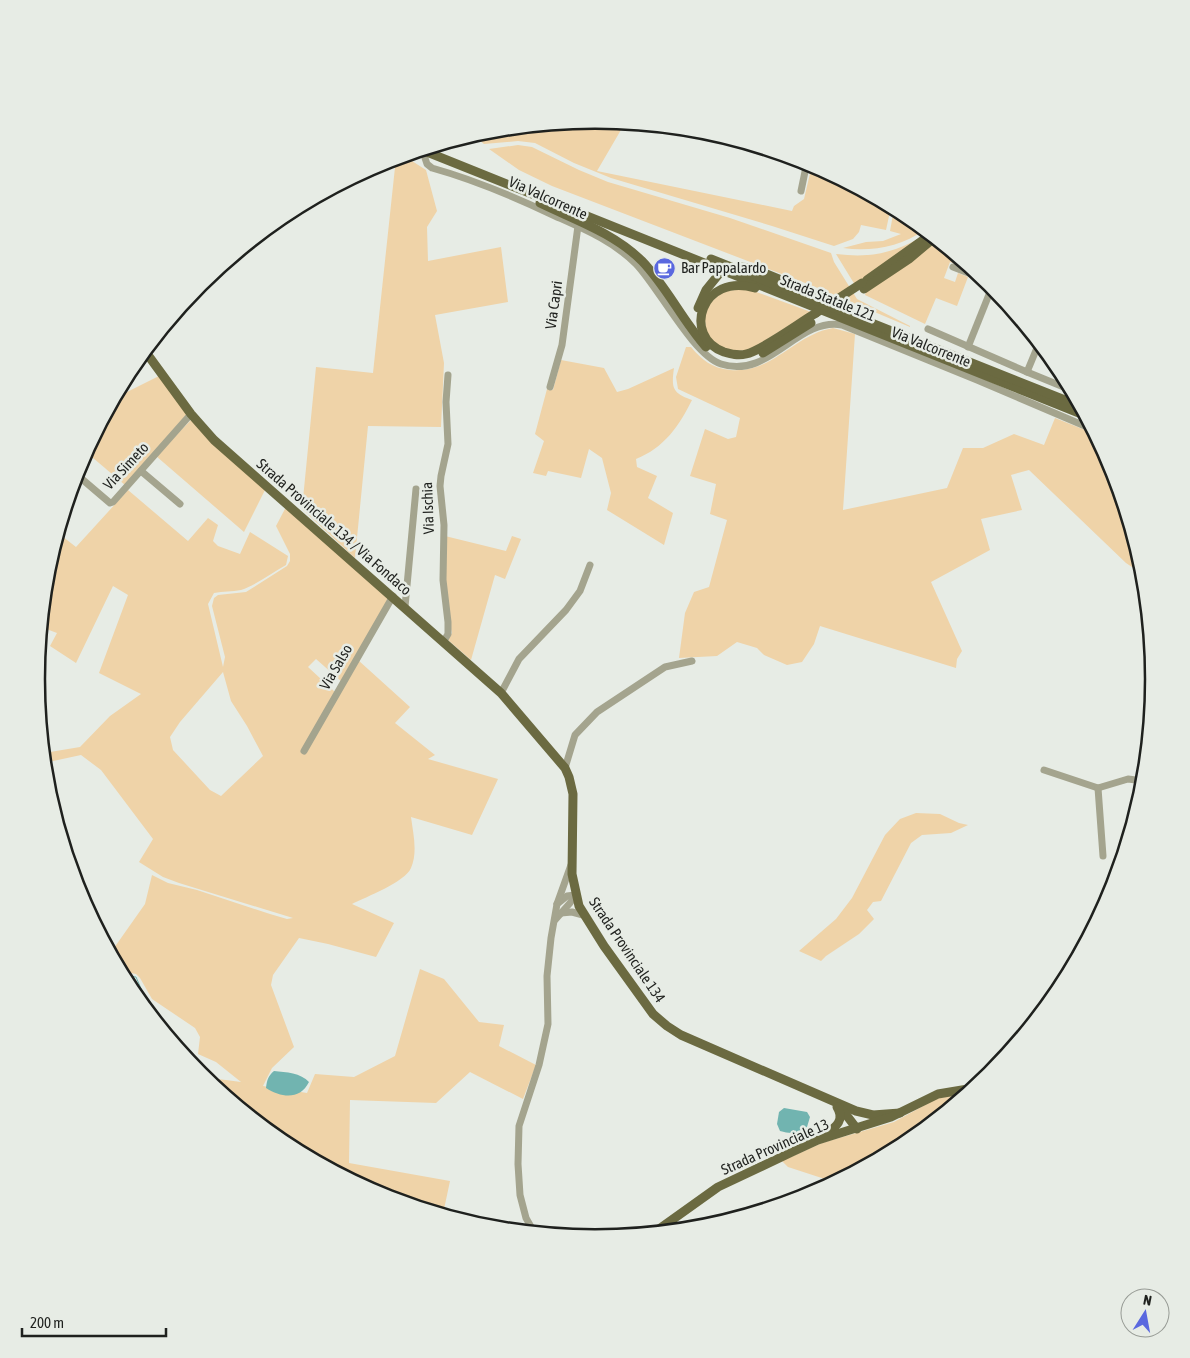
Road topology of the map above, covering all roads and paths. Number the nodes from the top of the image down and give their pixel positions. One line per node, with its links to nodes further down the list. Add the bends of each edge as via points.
1 (432, 154): 14 (main road, Strada Statale 121)
2 (432, 154): 16 (main road, via 596,228 621,243 654,276)
3 (432, 154): 20 (main road, Strada Statale 121)
4 (427, 156): 7 (street, Via Valcorrente, via 426,164 432,168 512,196)
5 (805, 171): 6 (street)
6 (801, 190)
7 (578, 226): 24 (street, Via Capri, via 562,345); 28 (street, Via Valcorrente, via 612,243 636,264 699,350 719,364 740,367 756,364 812,329 834,324)
8 (924, 239): 12 (main road)
9 (929, 242): 12 (main road, via 909,259)
10 (954, 267): 11 (street)
11 (964, 271)
12 (863, 286): 14 (main road, bridge)
13 (989, 295): 17 (street)
14 (824, 314): 14 (main road, via 747,354 732,355 709,342 702,331 701,321 702,311 712,295 731,286 747,286); 16 (main road, via 758,356 726,359); 26 (main road, Strada Statale 121)
15 (928, 329): 17 (street)
16 (706, 347): 20 (main road, bridge, via 697,327 697,313 706,290 719,274 740,267 752,268)
17 (968, 347): 21 (street)
18 (1035, 350): 21 (street)
19 (150, 357): 27 (main road, Strada Provinciale 134 / Via Fondaco)
20 (965, 360): 25 (main road, Strada Statale 121)
21 (1027, 372): 23 (street)
22 (448, 375): 36 (street, Via Ischia, via 448,444 440,486 444,525 443,580 448,622)
23 (1060, 385)
24 (550, 387)
25 (1070, 402)
26 (1075, 411)
27 (191, 414): 29 (street, Via Simeto); 34 (main road, Strada Provinciale 134 / Via Fondaco, via 214,440)
28 (1081, 424)
29 (141, 470): 30 (street, Via Simeto, via 110,503); 32 (street)
30 (83, 480)
31 (416, 489): 35 (street)
32 (180, 504)
33 (590, 565): 38 (street, via 580,591 519,659)
34 (393, 596): 35 (main road, Strada Provinciale 134 / Via Fondaco); 39 (street, Via Salso)
35 (405, 606): 36 (main road, Strada Provinciale 134 / Via Fondaco)
36 (444, 641): 38 (main road, Strada Provinciale 134 / Via Fondaco)
37 (692, 661): 40 (street, via 665,667 597,712 575,735)
38 (502, 693): 40 (main road, Strada Provinciale 134)
39 (304, 751)
40 (565, 768): 45 (main road, Strada Provinciale 134, via 574,803)
41 (1044, 770): 43 (street)
42 (1135, 780): 43 (street)
43 (1098, 788): 44 (street)
44 (1103, 856)
45 (572, 861): 46 (main road, Strada Provinciale 134); 47 (street)
46 (575, 895): 47 (street, via 567,896); 48 (street); 49 (main road, Strada Provinciale 134)
47 (557, 904): 50 (street)
48 (561, 913): 49 (street); 50 (street)
49 (583, 915): 52 (main road, Strada Provinciale 134, via 653,1014 667,1026)
50 (554, 922): 59 (street, via 547,976 548,1024 518,1133 520,1195)
51 (961, 1090): 55 (main road, Strada Provinciale 13, via 938,1094)
52 (809, 1091): 53 (main road); 54 (main road)
53 (835, 1105): 56 (main road); 57 (main road, via 840,1113 839,1123)
54 (856, 1112): 55 (main road, via 873,1115); 56 (main road)
55 (900, 1113): 56 (main road, Strada Provinciale 13)
56 (857, 1129): 57 (main road, Strada Provinciale 13)
57 (818, 1140): 58 (main road, Strada Provinciale 13, via 718,1187)
58 (665, 1224)
59 (530, 1225)

